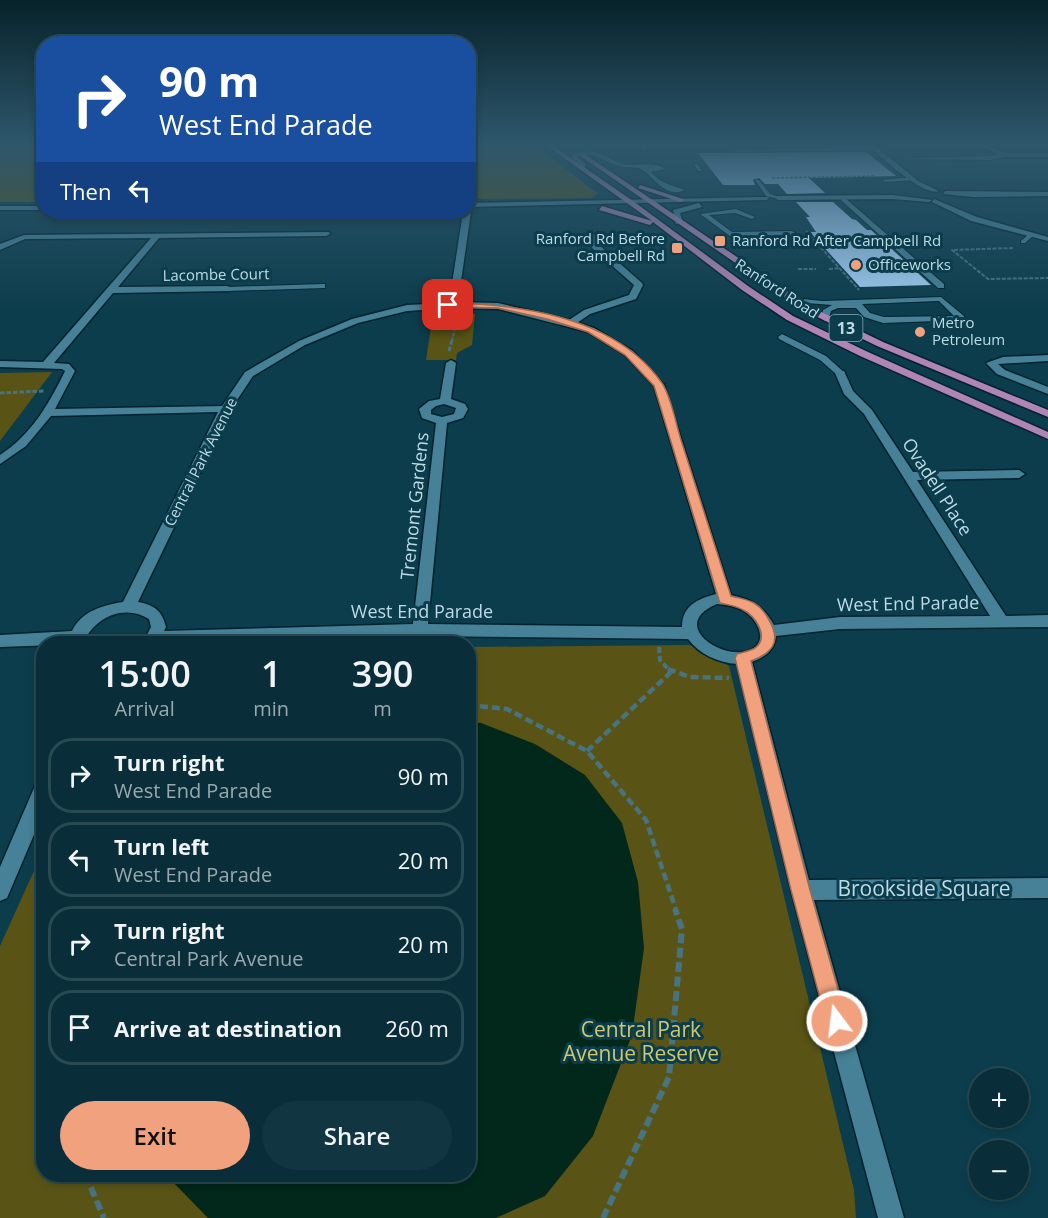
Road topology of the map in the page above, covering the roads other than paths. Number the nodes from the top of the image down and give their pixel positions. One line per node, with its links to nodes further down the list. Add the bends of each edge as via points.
1 (628, 200): 16 (main road, Ranford Road / 13)
2 (648, 200): 15 (main road, Ranford Road / 13)
3 (681, 200): 4 (street); 15 (street)
4 (686, 200)
5 (741, 200): 17 (street)
6 (783, 200): 8 (street, via 789,206)
7 (817, 200): 8 (street)
8 (821, 200): 9 (street)
9 (825, 200)
10 (844, 200): 37 (lane)
11 (920, 200): 14 (street)
12 (938, 200): 14 (street)
13 (950, 200): 23 (street)
14 (931, 201): 23 (street)
15 (653, 203): 16 (street); 17 (street); 26 (main road, Ranford Road / 13)
16 (634, 204): 19 (street); 20 (street); 27 (main road, Ranford Road / 13)
17 (704, 204): 26 (street, via 676,212)
18 (476, 205): 19 (street)
19 (525, 205): 20 (street)
20 (602, 207): 27 (main road)
21 (0, 208): 22 (street)
22 (36, 208)
23 (961, 213): 30 (street)
24 (752, 217): 28 (lane, via 736,211 702,214 730,234)
25 (466, 219): 41 (street)
26 (679, 222): 40 (main road, Ranford Road / 13)
27 (667, 229): 56 (main road, Ranford Road / 13, via 798,322)
28 (792, 233)
29 (326, 234): 32 (street)
30 (1031, 234): 33 (street); 34 (lane)
31 (591, 235): 43 (street, via 595,246 639,285 633,297 587,312)
32 (158, 236): 35 (street, via 24,237); 39 (street)
33 (1048, 239)
34 (1023, 242)
35 (0, 248)
36 (322, 286): 38 (lane, Lacombe Court)
37 (941, 286)
38 (227, 289): 39 (street, Lacombe Court)
39 (111, 290): 48 (street)
40 (794, 300): 42 (main road, Ranford Road / 13); 42 (lane, via 823,303 941,299 961,318 883,320 867,315 858,305 827,310)
41 (451, 305): 43 (street, Central Park Avenue, via 498,306); 52 (street, Central Park Avenue, via 408,308 356,321 302,343 249,374)
42 (825, 318): 54 (main road, Ranford Road / 13)
43 (571, 323): 60 (street, Central Park Avenue, via 629,353 659,385)
44 (782, 337): 49 (lane, via 823,358)
45 (1048, 358): 50 (street, via 992,363 1001,372)
46 (451, 363): 51 (street)
47 (0, 364): 48 (street)
48 (46, 364): 53 (street, via 65,366 70,371)
49 (840, 374): 59 (street, Ovadell Place)
50 (1048, 391)
51 (445, 401): 55 (street, Tremont Gardens, via 457,403 462,413); 55 (street, Tremont Gardens, via 425,409 430,419)
52 (225, 409): 53 (street); 61 (street, Central Park Avenue)
53 (47, 413): 57 (street, via 15,451)
54 (1048, 414)
55 (442, 421): 64 (street, Tremont Gardens)
56 (1048, 436)
57 (0, 460)
58 (1018, 474): 59 (street)
59 (908, 476): 63 (street, Ovadell Place)
60 (725, 600): 65 (street, via 748,606 759,614); 66 (street, via 704,602 696,608 688,626)
61 (129, 605): 67 (street, via 92,618); 68 (street, West End Parade, via 152,610 158,618)
62 (1048, 621): 63 (street, West End Parade)
63 (1002, 622): 65 (street, West End Parade, via 840,623)
64 (420, 630): 66 (street, West End Parade); 69 (street, West End Parade)
65 (769, 631): 72 (street, via 761,651)
66 (691, 633): 72 (street, via 710,652)
67 (79, 636)
68 (154, 636)
69 (259, 636)
70 (0, 640): 71 (street)
71 (36, 640)
72 (742, 658): 75 (street)
73 (36, 807): 76 (street)
74 (1048, 888): 75 (street, Brookside Square)
75 (801, 890): 77 (street)
76 (0, 891)
77 (891, 1218)

